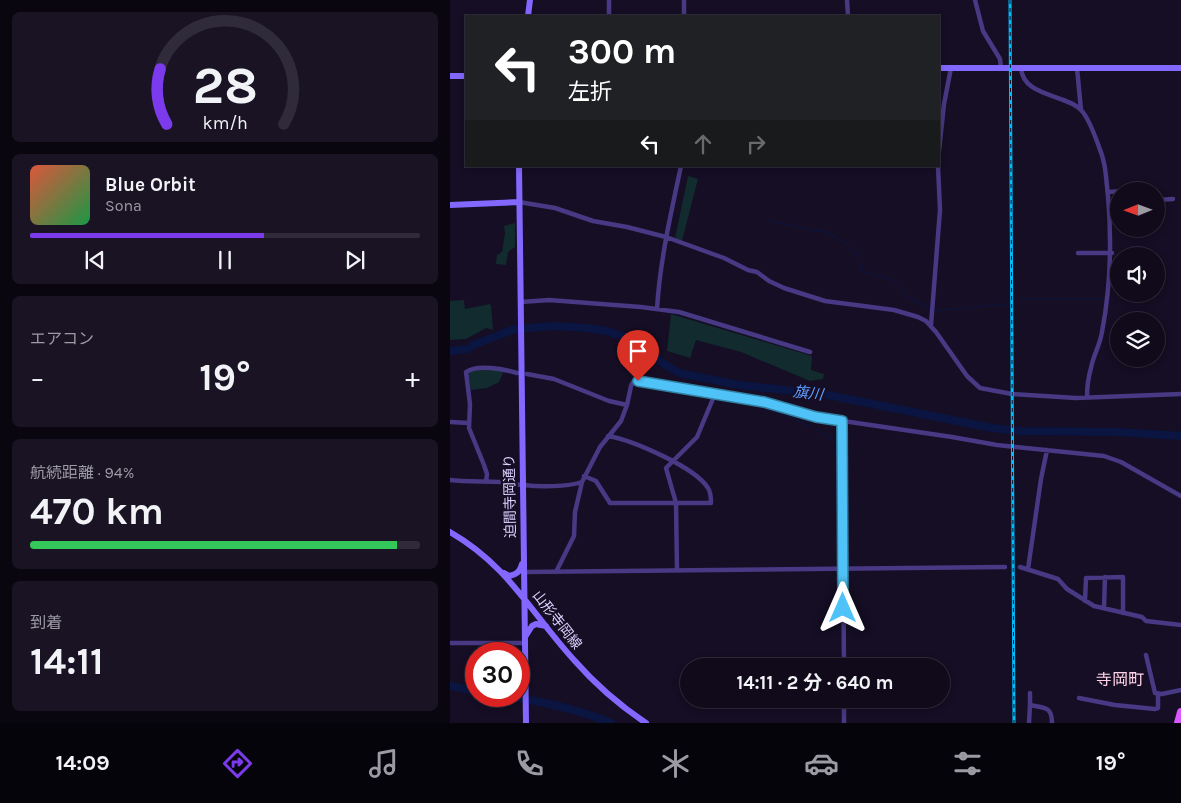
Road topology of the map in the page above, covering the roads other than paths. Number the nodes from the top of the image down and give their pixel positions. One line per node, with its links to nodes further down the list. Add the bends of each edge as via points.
1 (530, 0): 6 (street)
2 (609, 0): 7 (street)
3 (684, 0): 8 (street)
4 (847, 0): 9 (street)
5 (975, 0): 12 (street, via 983,31 1000,59)
6 (528, 15)
7 (608, 15)
8 (684, 15)
9 (848, 15)
10 (940, 68): 11 (street)
11 (950, 68): 12 (street); 19 (street)
12 (1001, 68): 13 (street)
13 (1021, 68): 14 (street); 18 (street, via 1024,79 1037,90)
14 (1077, 68): 15 (street); 18 (street)
15 (1181, 68)
16 (450, 76): 17 (street)
17 (465, 76)
18 (1081, 110): 23 (street, via 1101,152)
19 (940, 142)
20 (519, 167): 26 (street, 迫間寺岡通り)
21 (682, 167): 28 (street)
22 (938, 167): 35 (street, via 940,210)
23 (1108, 192): 29 (street)
24 (1165, 199): 25 (street)
25 (1173, 199)
26 (519, 202): 27 (street); 28 (street, via 555,208 593,221); 33 (street, 迫間寺岡通り)
27 (450, 205)
28 (666, 237): 34 (street); 35 (street, via 757,272 784,288 825,301 907,313)
29 (1112, 247)
30 (1078, 253): 31 (street)
31 (1110, 253)
32 (1110, 272): 41 (street, via 1102,334 1091,367)
33 (520, 302): 34 (street, via 549,300); 53 (street, 迫間寺岡通り)
34 (658, 309): 36 (street, via 703,318)
35 (931, 325): 41 (street, via 967,376 980,388 1012,394)
36 (810, 352)
37 (517, 372): 45 (street, via 471,368 466,372 470,404)
38 (527, 374): 42 (street, via 554,379 609,402)
39 (715, 394): 42 (street, via 638,381 631,386); 43 (street); 48 (street, via 697,436)
40 (1181, 394): 41 (street)
41 (1087, 398)
42 (627, 405): 46 (street, via 621,421)
43 (842, 421): 47 (street); 60 (street)
44 (450, 422): 45 (street)
45 (468, 423): 51 (street, via 484,465)
46 (608, 436): 48 (street, via 632,442); 49 (street)
47 (1047, 450): 54 (street, via 1114,458); 61 (street)
48 (673, 461): 55 (street, via 666,471); 55 (street, via 705,483 711,497 711,503)
49 (584, 476): 52 (street); 55 (street, via 596,481 610,503)
50 (450, 480): 51 (street)
51 (486, 482): 53 (street)
52 (582, 482): 53 (street); 64 (street, via 575,512 574,536)
53 (523, 486): 57 (street, 迫間寺岡通り)
54 (1181, 496)
55 (676, 503): 62 (street)
56 (450, 532): 65 (street, 山形寺岡線, via 476,548)
57 (523, 559): 63 (street, 迫間寺岡通り); 65 (street, via 518,573 509,576)
58 (1005, 567): 60 (street)
59 (1020, 567): 61 (street)
60 (843, 568): 62 (street); 76 (street)
61 (1028, 569): 68 (street, via 1058,578 1066,589)
62 (677, 570): 64 (street)
63 (524, 572): 64 (street); 67 (street, 迫間寺岡通り)
64 (556, 572)
65 (503, 573): 67 (street, 山形寺岡線)
66 (1105, 577): 68 (street, via 1086,578); 69 (street); 70 (street, via 1123,576)
67 (524, 598): 72 (street, 山形寺岡線); 73 (street, 迫間寺岡通り)
68 (1085, 601): 69 (street)
69 (1104, 608): 70 (street)
70 (1123, 612): 71 (street, via 1146,621)
71 (1181, 625)
72 (547, 627): 73 (street, via 532,626); 85 (street, 山形寺岡線, via 600,687)
73 (525, 641): 74 (street); 84 (street, 迫間寺岡通り)
74 (450, 644)
75 (1146, 656): 79 (street, via 1154,691)
76 (844, 658)
77 (1181, 690): 79 (street)
78 (1030, 692): 81 (street)
79 (1158, 694): 80 (street, via 1158,708 1155,709)
80 (1079, 698)
81 (1030, 705): 87 (street); 88 (street, via 1049,709)
82 (844, 708): 86 (street)
83 (1181, 712): 89 (main road)
84 (526, 723)
85 (646, 723)
86 (844, 723)
87 (1030, 723)
88 (1053, 723)
89 (1178, 723)

